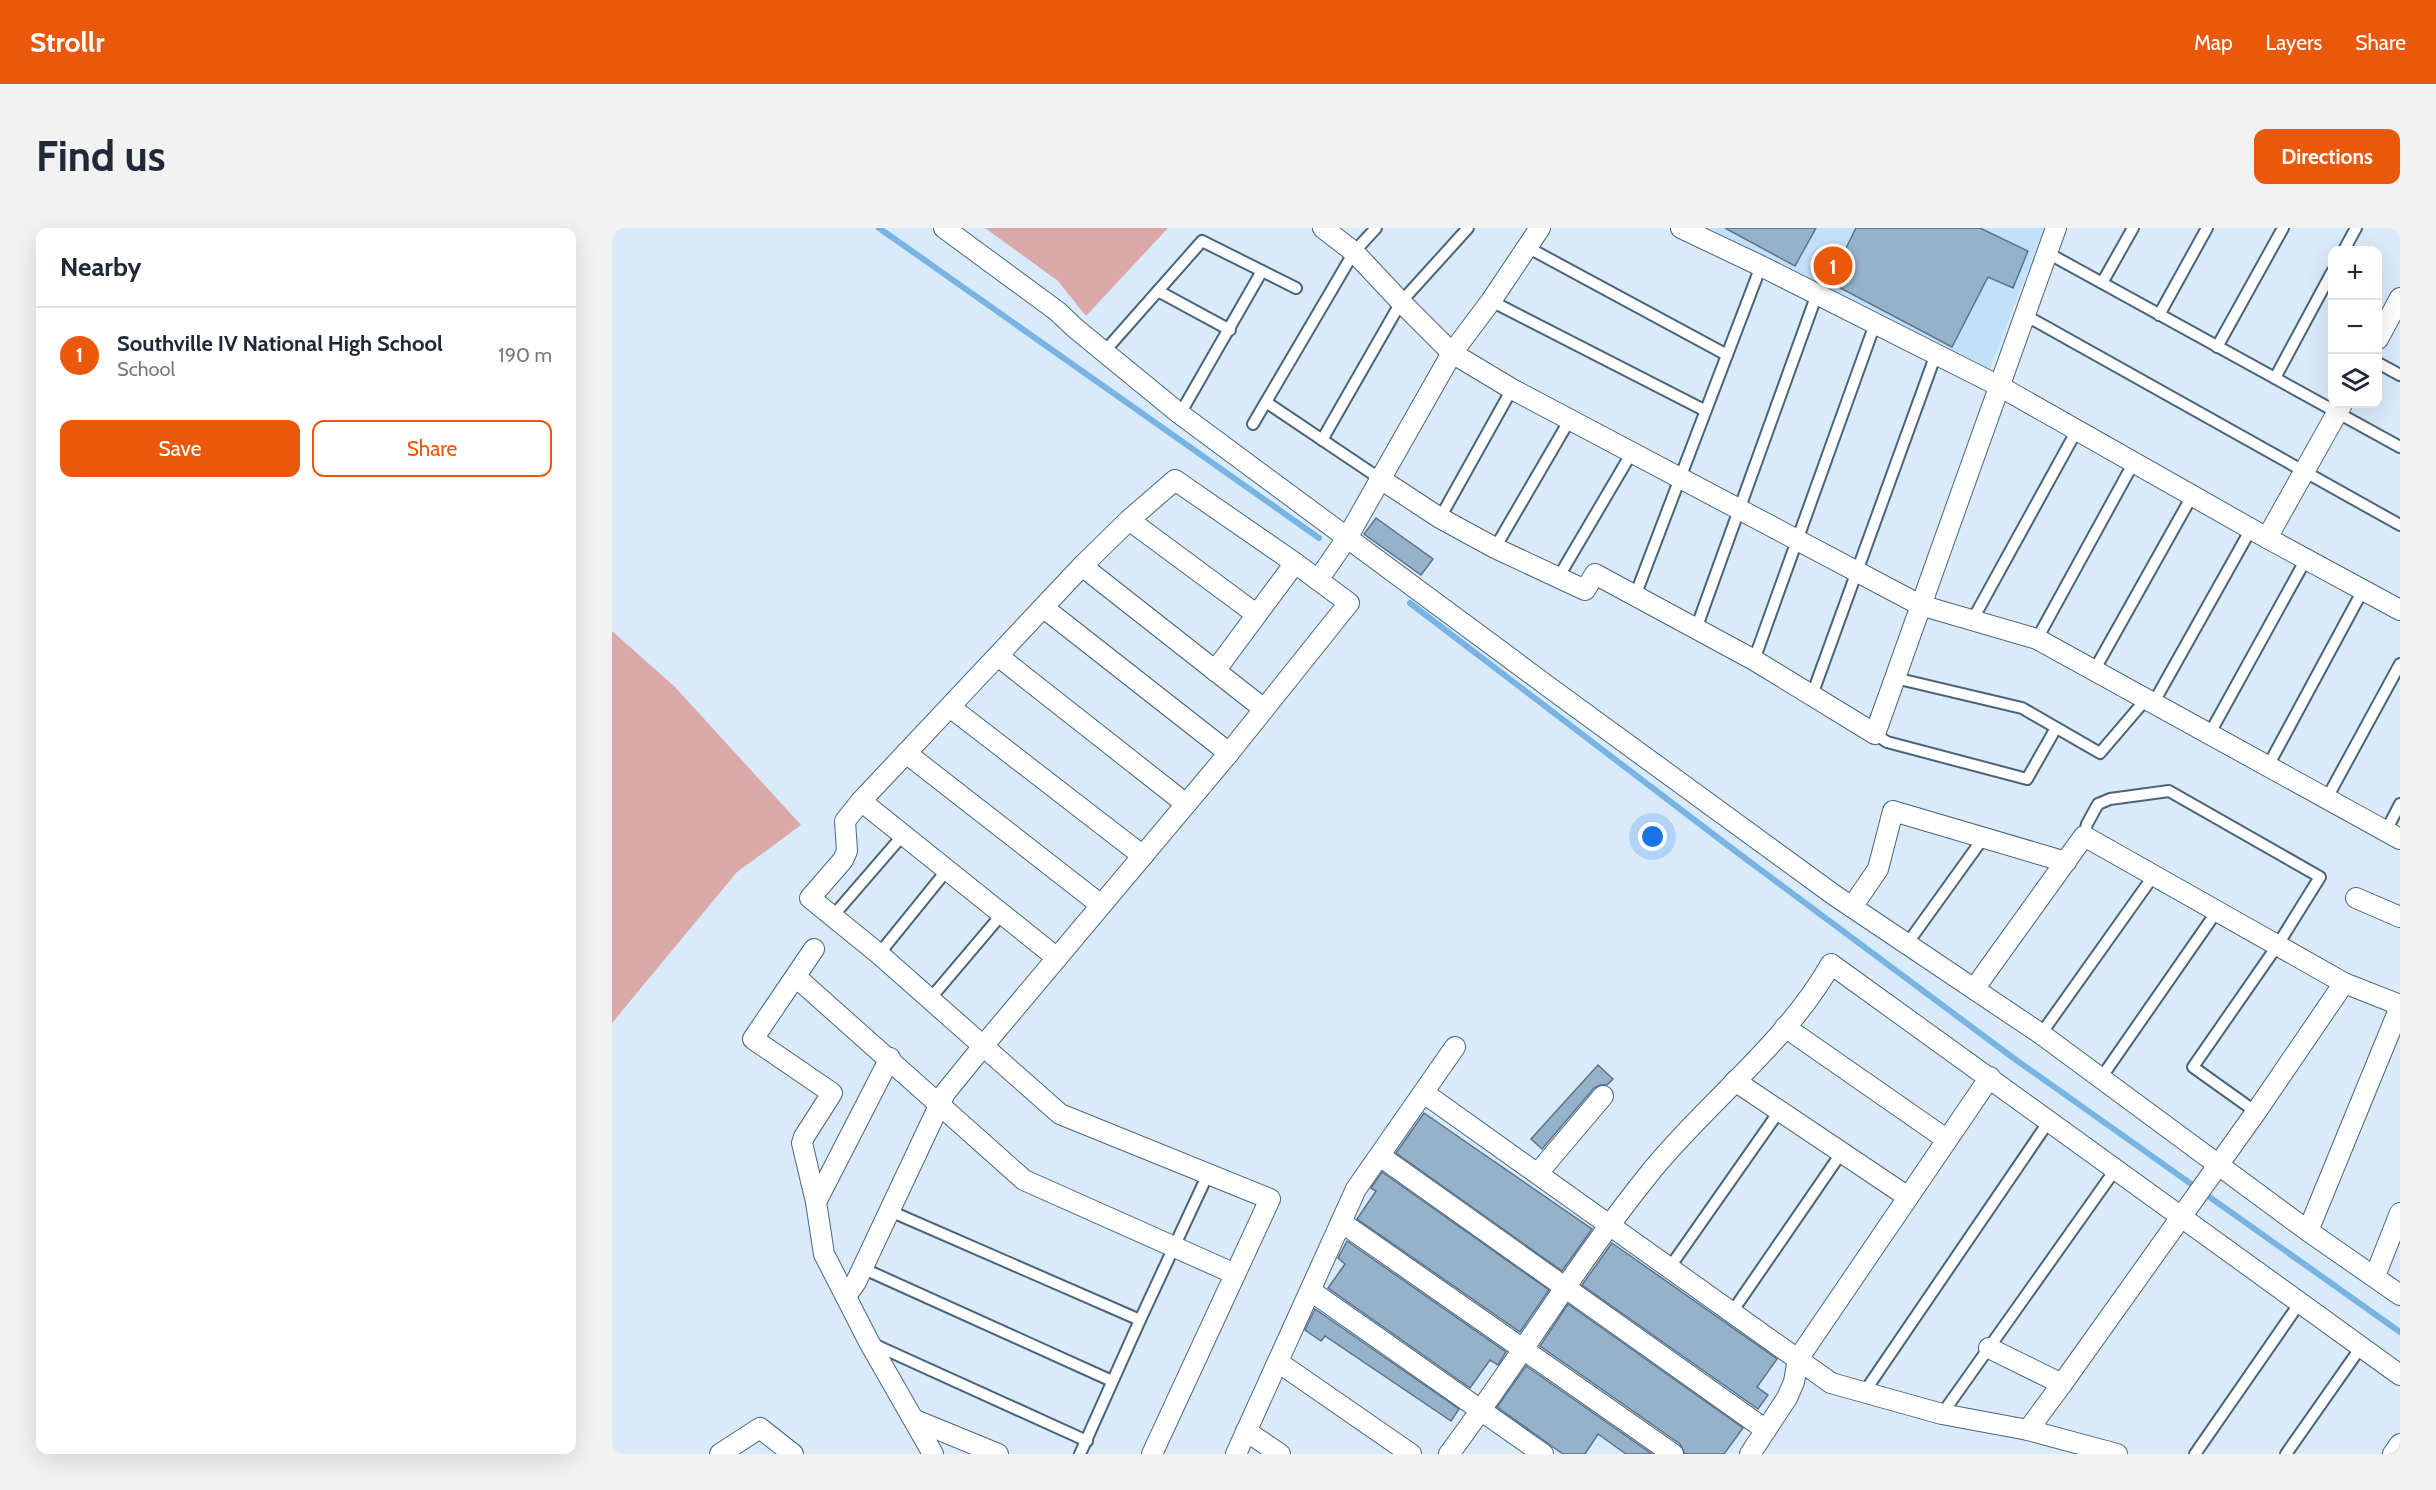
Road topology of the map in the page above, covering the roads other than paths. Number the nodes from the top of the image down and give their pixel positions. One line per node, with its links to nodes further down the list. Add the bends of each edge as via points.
1 (944, 228): 32 (street, via 1057,311)
2 (1323, 228): 14 (street)
3 (1376, 228): 14 (lane)
4 (1468, 228): 25 (lane)
5 (1540, 228): 13 (street)
6 (1681, 228): 16 (street)
7 (2056, 228): 15 (street)
8 (2133, 228): 19 (lane)
9 (2207, 228): 27 (lane)
10 (2283, 228): 31 (lane)
11 (2356, 228): 12 (lane)
12 (2346, 246)
13 (1527, 248): 24 (street); 35 (lane)
14 (1354, 252): 25 (street); 41 (lane)
15 (2046, 252): 19 (lane); 26 (street)
16 (1761, 266): 22 (street); 35 (lane)
17 (1262, 271): 20 (lane); 21 (lane, via 1202,241); 29 (lane)
18 (2328, 279): 38 (lane)
19 (2102, 283): 27 (lane)
20 (1296, 288)
21 (1158, 291): 29 (lane); 32 (lane)
22 (1817, 294): 28 (street); 57 (lane)
23 (2400, 298): 30 (street)
24 (1491, 301): 33 (street); 44 (lane)
25 (1401, 302): 33 (street); 49 (lane)
26 (2023, 314): 39 (street); 53 (lane)
27 (2160, 315): 31 (lane)
28 (1875, 324): 34 (street); 63 (lane)
29 (1230, 330): 45 (lane)
30 (2382, 332)
31 (2217, 347): 38 (lane)
32 (1104, 352): 45 (street)
33 (1452, 353): 40 (street); 54 (street)
34 (1936, 354): 39 (street); 68 (lane)
35 (1727, 355): 44 (lane)
36 (2382, 365): 37 (lane)
37 (2400, 375)
38 (2275, 378): 42 (lane)
39 (1999, 386): 48 (street); 73 (street)
40 (1512, 389): 46 (street); 58 (lane)
41 (1266, 402): 47 (lane); 49 (lane)
42 (2328, 403)
43 (2339, 408): 50 (lane); 53 (street)
44 (1704, 410): 55 (lane)
45 (1180, 414): 62 (street)
46 (1569, 421): 51 (street); 64 (lane)
47 (1253, 424)
48 (2077, 430): 52 (street); 77 (lane)
49 (1322, 440): 54 (lane)
50 (2400, 447)
51 (1631, 454): 55 (street); 69 (lane)
52 (2134, 462): 56 (street); 79 (lane)
53 (2304, 472): 60 (lane); 61 (street)
54 (1379, 478): 58 (street); 62 (street)
55 (1680, 479): 57 (street); 72 (lane)
56 (2192, 495): 61 (street); 83 (lane)
57 (1739, 511): 63 (street); 78 (lane)
58 (1440, 518): 64 (street)
59 (1129, 520): 66 (street, via 1175,480); 67 (street); 76 (street)
60 (2400, 525)
61 (2259, 533): 65 (street); 87 (lane)
62 (1347, 538): 70 (street); 110 (street)
63 (1796, 540): 68 (street); 81 (lane)
64 (1495, 548): 69 (street)
65 (2306, 559): 71 (street); 91 (lane)
66 (1295, 562): 70 (street); 76 (street)
67 (1082, 566): 74 (street); 84 (street)
68 (1857, 572): 73 (street); 86 (lane)
69 (1558, 578): 72 (street, via 1584,590 1595,574)
70 (1318, 580): 89 (street, via 1349,603)
71 (2363, 590): 75 (street); 95 (lane)
72 (1635, 596): 78 (street)
73 (1920, 605): 77 (street); 85 (street)
74 (1044, 608): 80 (street); 94 (street)
75 (2400, 610)
76 (1256, 614): 84 (street)
77 (1973, 620): 79 (street)
78 (1696, 629): 81 (street)
79 (2037, 639): 83 (street)
80 (998, 656): 88 (street); 98 (street)
81 (1754, 660): 86 (street)
82 (2400, 664): 96 (lane)
83 (2095, 669): 87 (street)
84 (1215, 671): 89 (street)
85 (1895, 678): 90 (lane, via 2022,708); 92 (street)
86 (1812, 695): 92 (street)
87 (2151, 700): 90 (lane, via 2100,753); 91 (street)
88 (950, 707): 93 (street); 104 (street)
89 (1264, 709): 94 (street)
90 (2056, 728): 92 (lane, via 2027,779 1887,742)
91 (2210, 733): 95 (street)
92 (1875, 734)
93 (906, 753): 97 (street); 109 (street)
94 (1229, 753): 98 (street)
95 (2268, 766): 96 (street)
96 (2327, 798): 101 (street)
97 (861, 801): 100 (street); 113 (street, via 845,821 847,851 843,860 810,898)
98 (1186, 804): 104 (street)
99 (2400, 804): 101 (lane)
100 (903, 835): 106 (street); 113 (lane)
101 (2393, 835)
102 (2084, 836): 105 (street); 107 (street); 116 (lane, via 2098,804 2169,790 2320,877)
103 (1984, 837): 105 (street); 110 (street, via 1893,811 1878,869); 115 (lane)
104 (1143, 856): 109 (street)
105 (2066, 862): 122 (street)
106 (947, 870): 112 (street); 118 (lane)
107 (2154, 875): 111 (street); 126 (lane)
108 (2356, 898): 114 (street)
109 (1101, 905): 119 (street)
110 (1852, 907): 115 (street)
111 (2217, 911): 116 (street); 131 (lane)
112 (1002, 914): 119 (street); 123 (lane)
113 (833, 916): 118 (street)
114 (2400, 917)
115 (1906, 944): 122 (street)
116 (2277, 946): 121 (street); 137 (lane, via 2193,1067)
117 (814, 949): 120 (street)
118 (879, 954): 123 (street)
119 (1057, 958): 127 (street)
120 (796, 977): 129 (street); 147 (street, via 753,1039 832,1093 802,1143)
121 (2344, 983): 124 (street); 137 (street)
122 (1974, 989): 126 (street)
123 (930, 999): 127 (street)
124 (2400, 1006): 153 (street)
125 (1785, 1027): 130 (street, via 1831,964); 132 (street); 139 (street)
126 (2041, 1034): 131 (street)
127 (984, 1045): 135 (street); 145 (street, via 1060,1114)
128 (1455, 1047): 133 (street)
129 (890, 1058): 135 (street); 147 (street)
130 (1990, 1077): 138 (street); 139 (street)
131 (2101, 1078): 144 (street)
132 (1735, 1081): 136 (street); 152 (street, via 1654,1168)
133 (1424, 1093): 141 (street); 143 (street)
134 (1603, 1096): 143 (street)
135 (939, 1106): 148 (street); 154 (street, via 1024,1180)
136 (1780, 1110): 140 (street); 156 (lane)
137 (2256, 1112): 144 (street)
138 (2049, 1121): 142 (street); 176 (lane)
139 (1946, 1139): 146 (street)
140 (1842, 1152): 146 (street); 165 (lane)
141 (1380, 1156): 151 (street, via 1356,1189); 160 (street)
142 (2115, 1170): 150 (street); 169 (lane)
143 (1538, 1173): 152 (street)
144 (2212, 1173): 150 (street); 153 (street)
145 (1208, 1174): 154 (lane); 158 (street, via 1270,1199)
146 (1908, 1197): 171 (street)
147 (816, 1202): 163 (street, via 824,1254)
148 (890, 1211): 157 (street); 166 (lane)
149 (2400, 1213): 155 (street)
150 (2183, 1214): 164 (street); 175 (street)
151 (1341, 1222): 161 (street); 170 (street)
152 (1610, 1224): 156 (street); 160 (street)
153 (2308, 1231): 159 (street)
154 (1175, 1246): 158 (street); 166 (lane)
155 (2394, 1247): 159 (street)
156 (1670, 1266): 165 (street)
157 (862, 1268): 163 (street); 174 (lane)
158 (1235, 1274): 190 (street)
159 (2375, 1276): 162 (street)
160 (1566, 1288): 170 (street); 180 (street)
161 (1311, 1291): 172 (street); 177 (street)
162 (2400, 1294)
163 (846, 1296): 167 (street)
164 (2299, 1304): 168 (street); 199 (lane)
165 (1732, 1312): 171 (street)
166 (1140, 1320): 174 (lane)
167 (869, 1342): 179 (street); 183 (lane)
168 (2361, 1347): 173 (street); 200 (lane)
169 (1989, 1348): 175 (street); 178 (lane)
170 (1524, 1349): 177 (street); 196 (street)
171 (1798, 1359): 176 (street, via 1832,1383); 180 (street, via 1790,1390)
172 (1278, 1362): 182 (street); 193 (street)
173 (2400, 1375)
174 (1112, 1381): 183 (lane)
175 (2062, 1384): 181 (street)
176 (1863, 1394): 178 (street)
177 (1482, 1410): 194 (street); 195 (street)
178 (1942, 1414): 181 (street)
179 (915, 1420): 187 (street); 188 (street)
180 (1766, 1430): 197 (street)
181 (2028, 1430): 198 (street)
182 (1246, 1431): 191 (street); 192 (street)
183 (1087, 1441): 189 (lane)
184 (2400, 1444): 201 (street)
185 (720, 1454): 186 (street, via 760,1428)
186 (793, 1454)
187 (933, 1454)
188 (998, 1454)
189 (1080, 1454)
190 (1152, 1454)
191 (1236, 1454)
192 (1280, 1454)
193 (1411, 1454)
194 (1449, 1454)
195 (1543, 1454)
196 (1673, 1454)
197 (1750, 1454)
198 (2117, 1454)
199 (2195, 1454)
200 (2286, 1454)
201 (2393, 1454)

